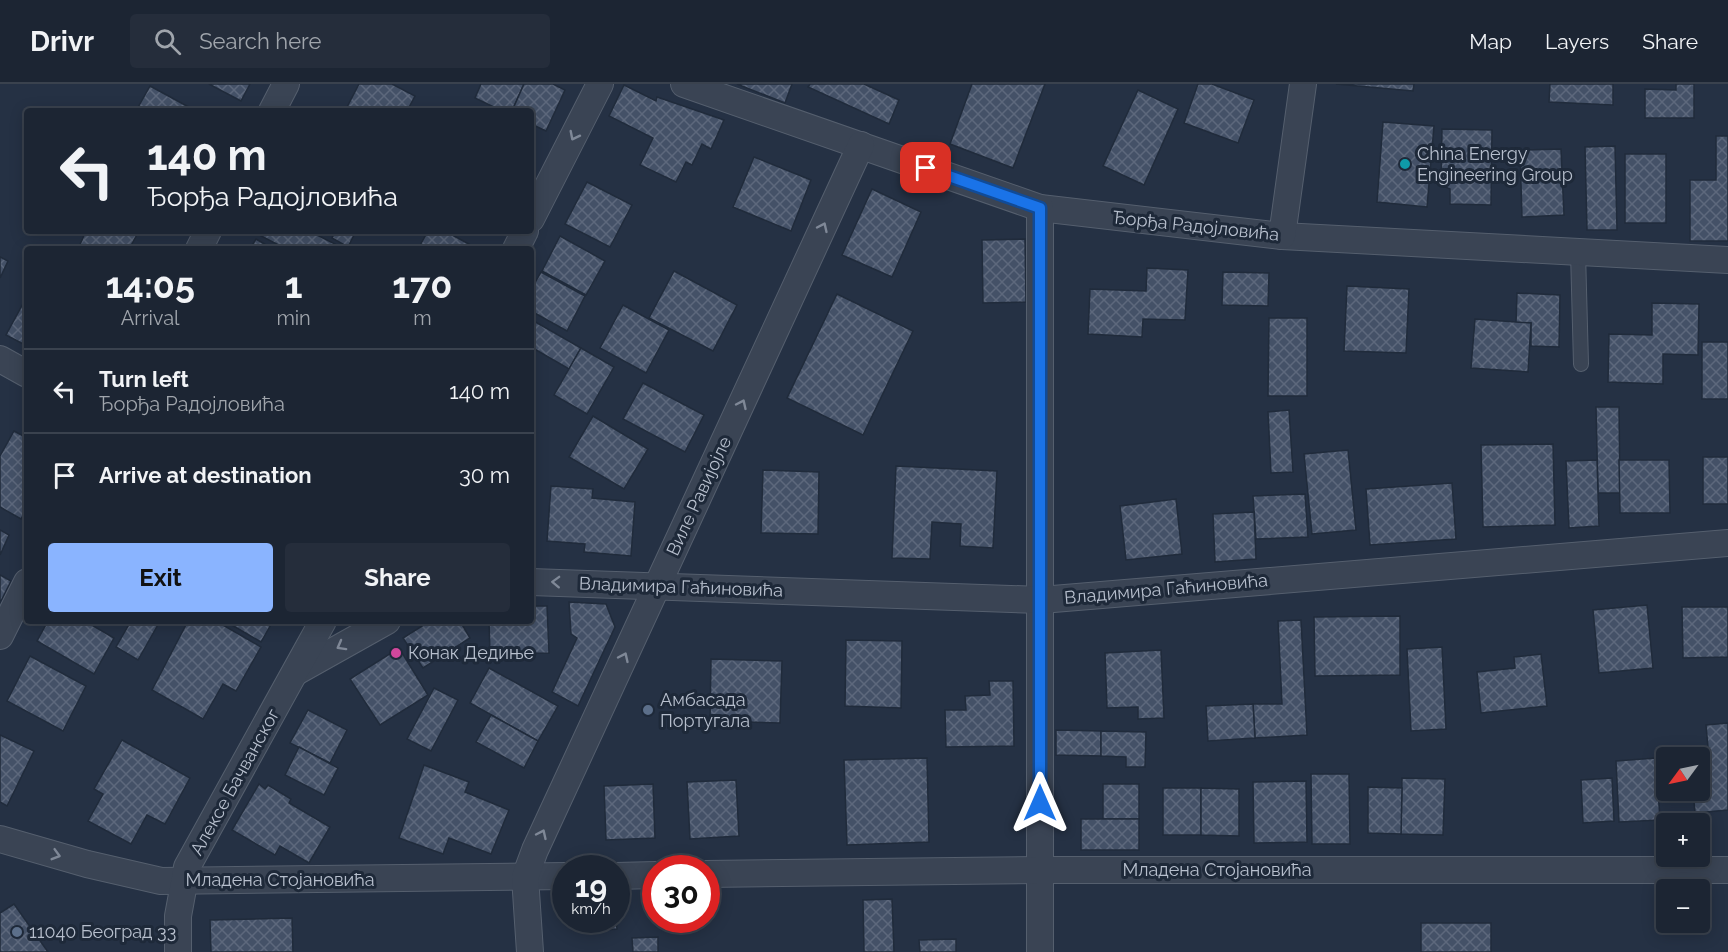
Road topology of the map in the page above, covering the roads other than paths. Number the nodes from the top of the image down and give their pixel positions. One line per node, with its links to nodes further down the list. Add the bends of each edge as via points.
1 (286, 84): 5 (street)
2 (600, 84): 8 (street, one-way to 8)
3 (686, 84): 6 (street, Ђорђа Радојловића)
4 (1303, 84): 9 (street)
5 (274, 108)
6 (861, 145): 7 (street, Ђорђа Радојловића); 18 (street, Виле Равијојле, one-way to 6)
7 (1040, 208): 9 (street, Ђорђа Радојловића); 19 (street)
8 (534, 213)
9 (1282, 236): 10 (street, Ђорђа Радојловића)
10 (1578, 252): 11 (street, Ђорђа Радојловића); 13 (lane)
11 (1728, 260)
12 (0, 359): 14 (street)
13 (1581, 364)
14 (24, 372)
15 (1728, 543): 19 (street, Владимира Гаћиновића)
16 (534, 582): 18 (street, Владимира Гаћиновића, one-way to 16)
17 (24, 588): 22 (street)
18 (657, 588): 19 (street, Владимира Гаћиновића); 29 (street, Виле Равијојле, one-way to 18)
19 (1041, 600): 25 (street)
20 (321, 624): 23 (street, Алексе Бачванског)
21 (382, 624): 23 (street, one-way to 23)
22 (0, 636)
23 (296, 672): 30 (street, Алексе Бачванског)
24 (0, 839): 30 (street, Младена Стојановића, one-way to 30, via 147,878)
25 (1039, 870): 26 (street, Младена Стојановића); 27 (street, Младена Стојановића); 33 (street)
26 (1728, 870)
27 (720, 874)
28 (552, 876): 29 (street, Младена Стојановића)
29 (525, 877): 30 (street, Младена Стојановића); 32 (street, Виле Равијојле)
30 (182, 881): 31 (street, Алексе Бачванског)
31 (178, 952)
32 (530, 952)
33 (1040, 952)

